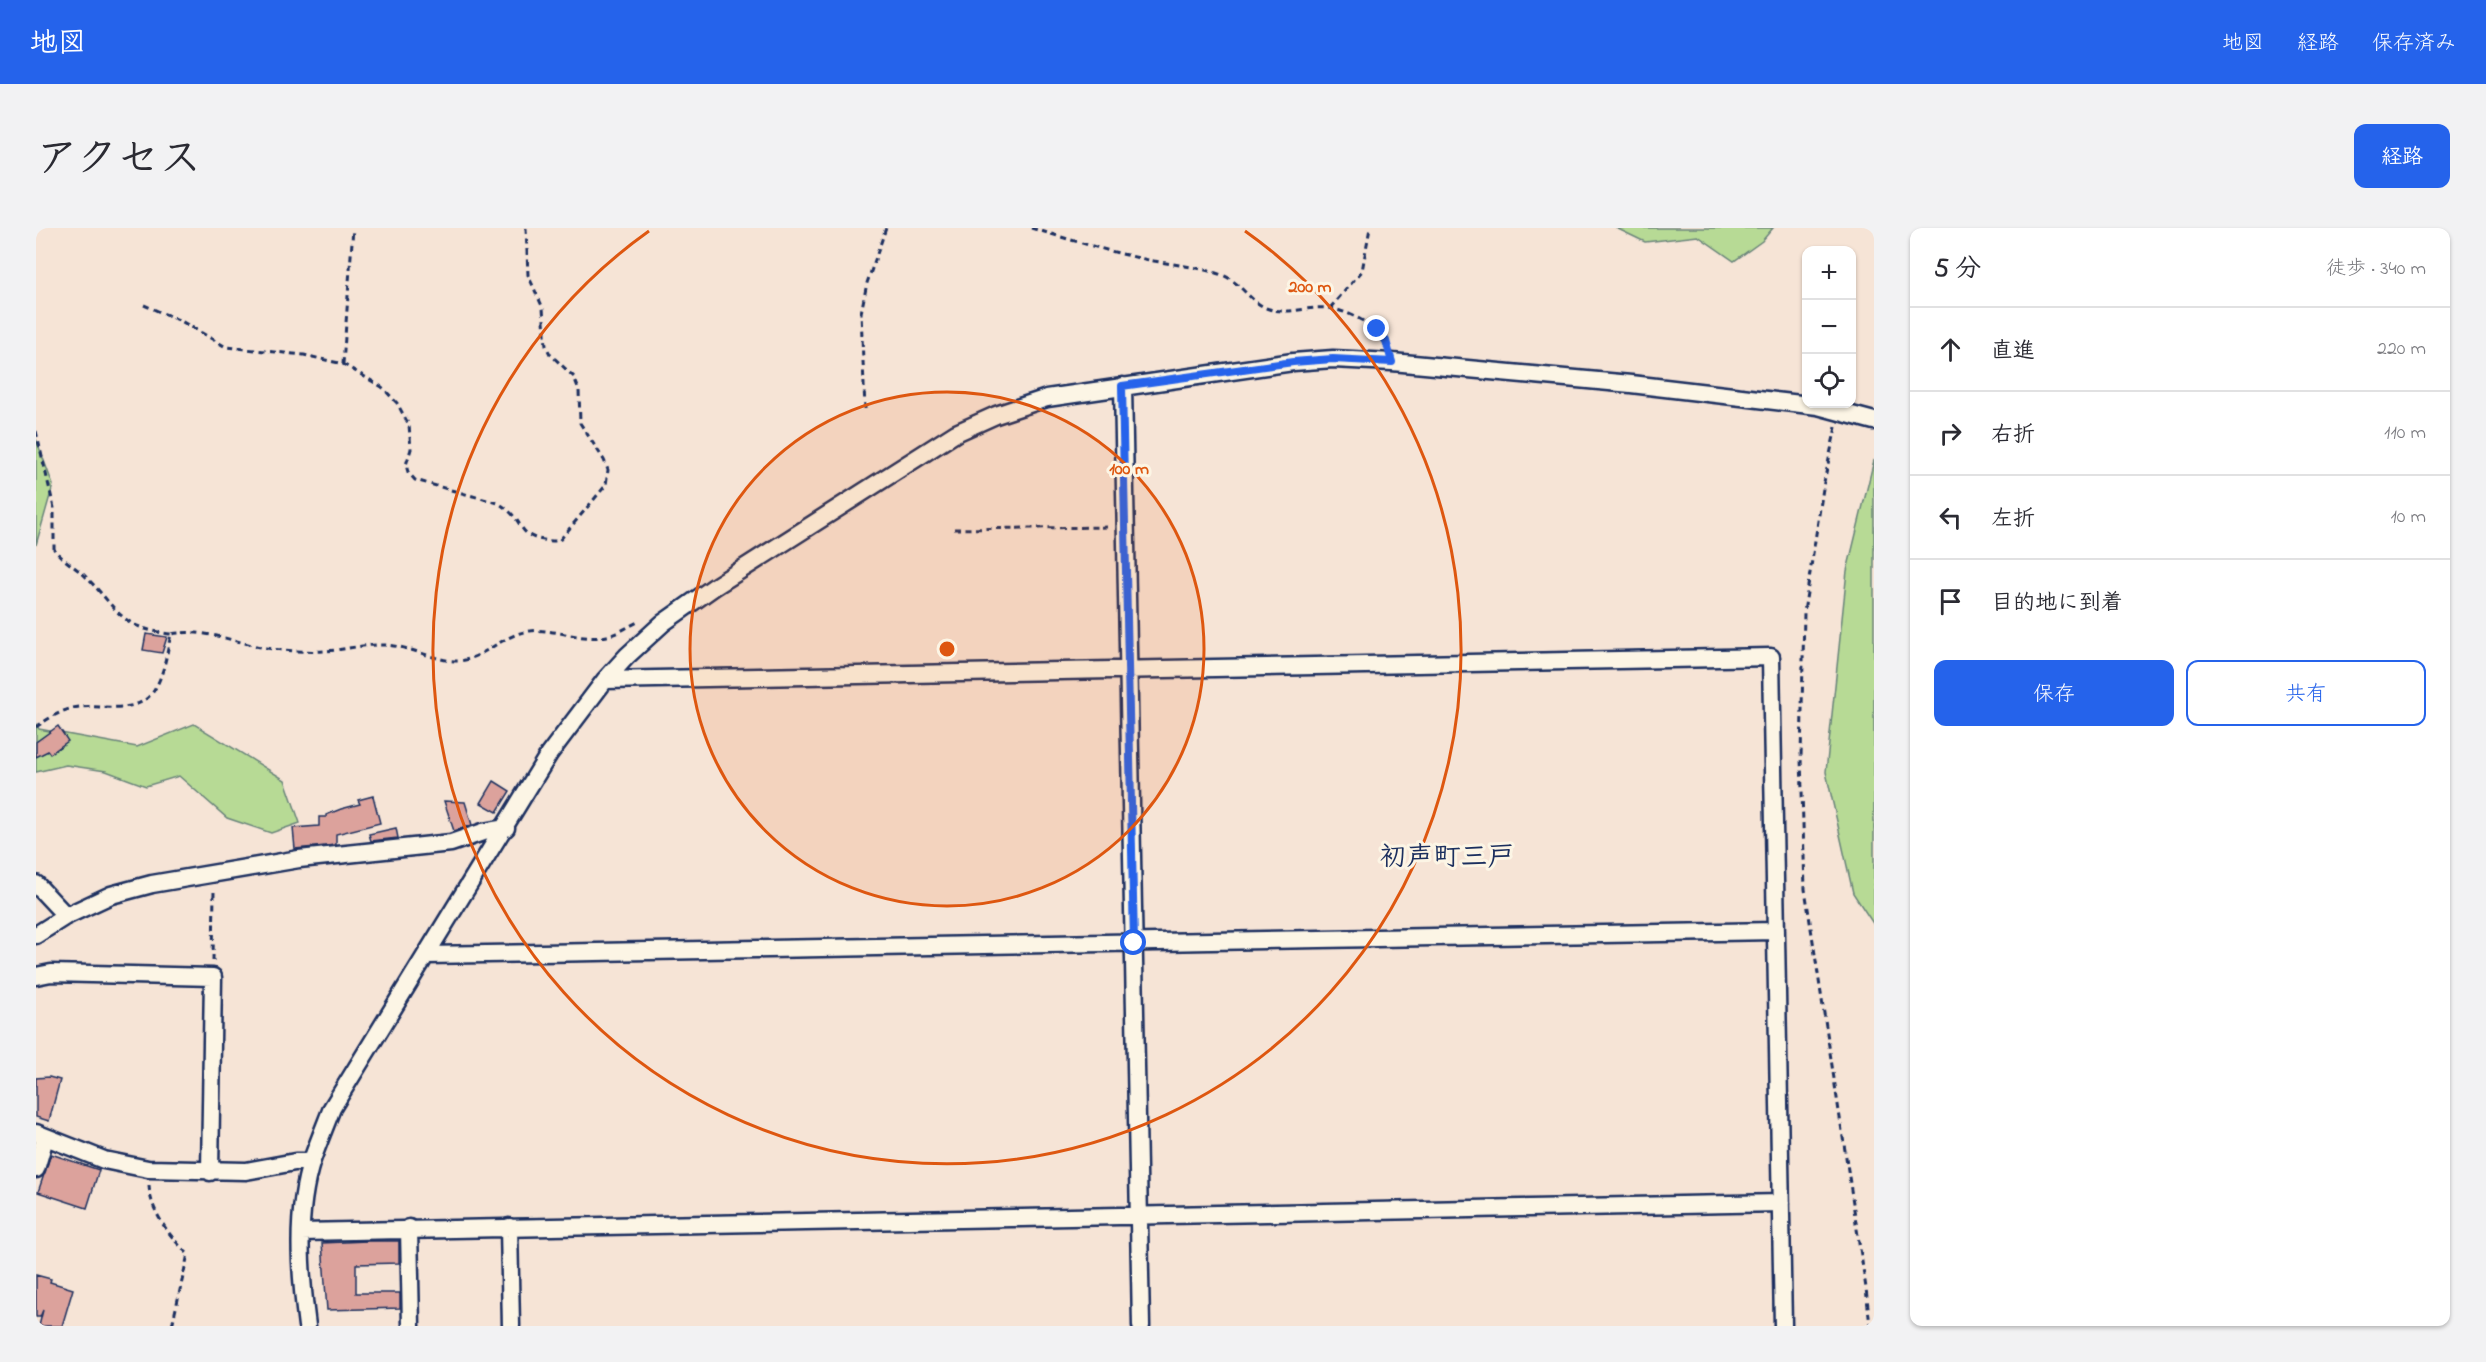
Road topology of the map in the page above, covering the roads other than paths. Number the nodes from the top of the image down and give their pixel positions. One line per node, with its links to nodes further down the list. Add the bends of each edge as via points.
1 (1122, 386): 2 (street, via 1333,359 1631,384 1818,406); 3 (street); 4 (street, via 1047,398 956,433 714,587 663,623)
2 (1874, 421)
3 (1128, 670): 4 (street); 8 (street, via 1771,657); 10 (street)
4 (605, 680): 5 (street, via 549,754)
5 (506, 828): 7 (street, via 441,844 299,859 152,884 111,895); 11 (street)
6 (36, 884): 7 (street)
7 (66, 916): 9 (street)
8 (1776, 931): 10 (street); 17 (street)
9 (36, 935)
10 (1134, 943): 11 (street); 18 (street)
11 (426, 955): 14 (street, via 332,1108)
12 (36, 976): 16 (street, via 51,973 213,977)
13 (40, 1135): 15 (street); 16 (street, via 104,1160 148,1169)
14 (311, 1162): 16 (street); 21 (street)
15 (36, 1169)
16 (210, 1172)
17 (1780, 1203): 18 (street); 26 (street)
18 (1139, 1215): 19 (street); 25 (street)
19 (509, 1227): 20 (street); 24 (street)
20 (409, 1228): 21 (street); 23 (street)
21 (301, 1232): 22 (street)
22 (307, 1326)
23 (411, 1326)
24 (511, 1326)
25 (1141, 1326)
26 (1783, 1326)

